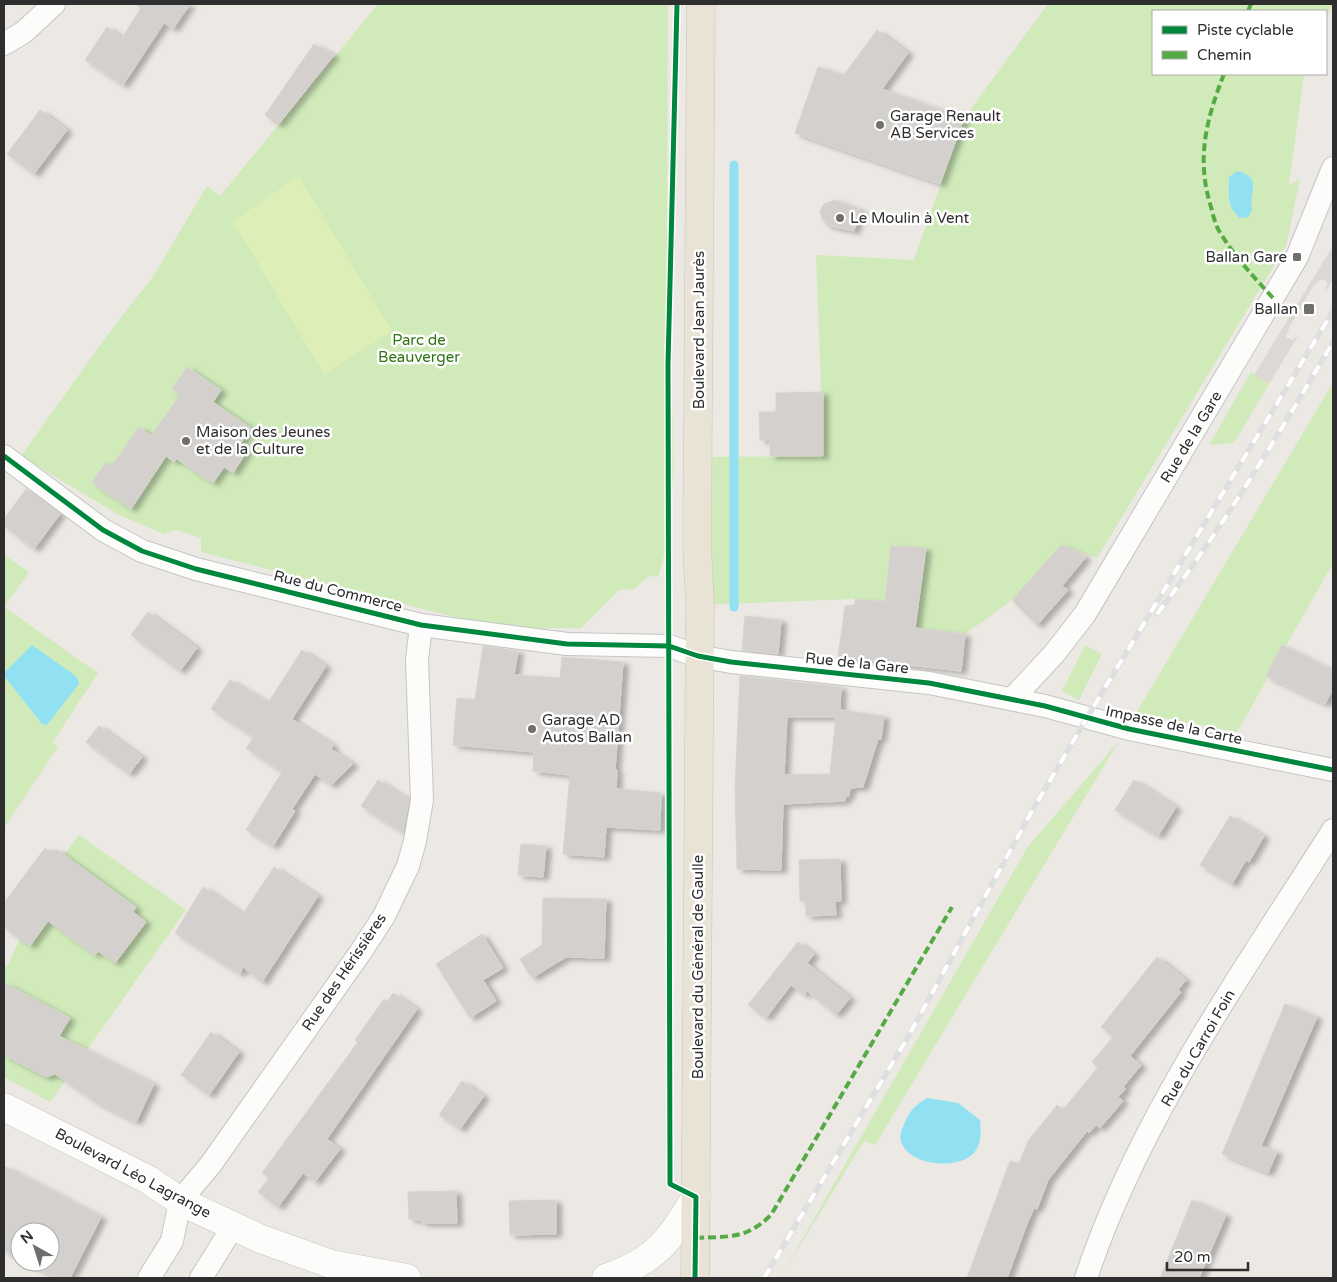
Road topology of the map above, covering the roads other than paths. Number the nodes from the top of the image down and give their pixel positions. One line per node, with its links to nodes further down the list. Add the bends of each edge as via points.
1 (54, 4): 3 (street, via 24,32)
2 (701, 4): 7 (main road, Boulevard Jean Jaurès)
3 (4, 44)
4 (1333, 168): 8 (street, Rue de la Gare, via 1297,257 1085,614 1054,654)
5 (4, 456): 6 (street, Rue du Commerce, via 103,530 142,551 196,569)
6 (421, 626): 7 (street, Rue du Commerce, via 567,644 669,646); 13 (street, Rue des Hérissières, via 417,660 422,800 408,866 384,916 360,953 211,1164)
7 (698, 656): 8 (street, Rue de la Gare, via 929,683); 12 (main road, Boulevard du Général de Gaulle)
8 (1012, 699): 9 (street, Impasse de la Carte, via 1129,729)
9 (1333, 770)
10 (1333, 830): 20 (street, Rue du Carroi Foin, via 1177,1078 1118,1196)
11 (4, 1107): 13 (street, Boulevard Léo Lagrange, via 147,1179)
12 (696, 1197): 18 (street, via 667,1241 651,1256 632,1269); 19 (main road, Boulevard du Général de Gaulle)
13 (180, 1201): 14 (street, Boulevard Léo Lagrange); 15 (street, Rue des Hérissières, via 172,1241)
14 (234, 1225): 16 (street); 17 (street, Boulevard Léo Lagrange, via 261,1239 331,1264)
15 (149, 1278)
16 (201, 1278)
17 (407, 1278)
18 (606, 1278)
19 (695, 1278)
20 (1086, 1278)

